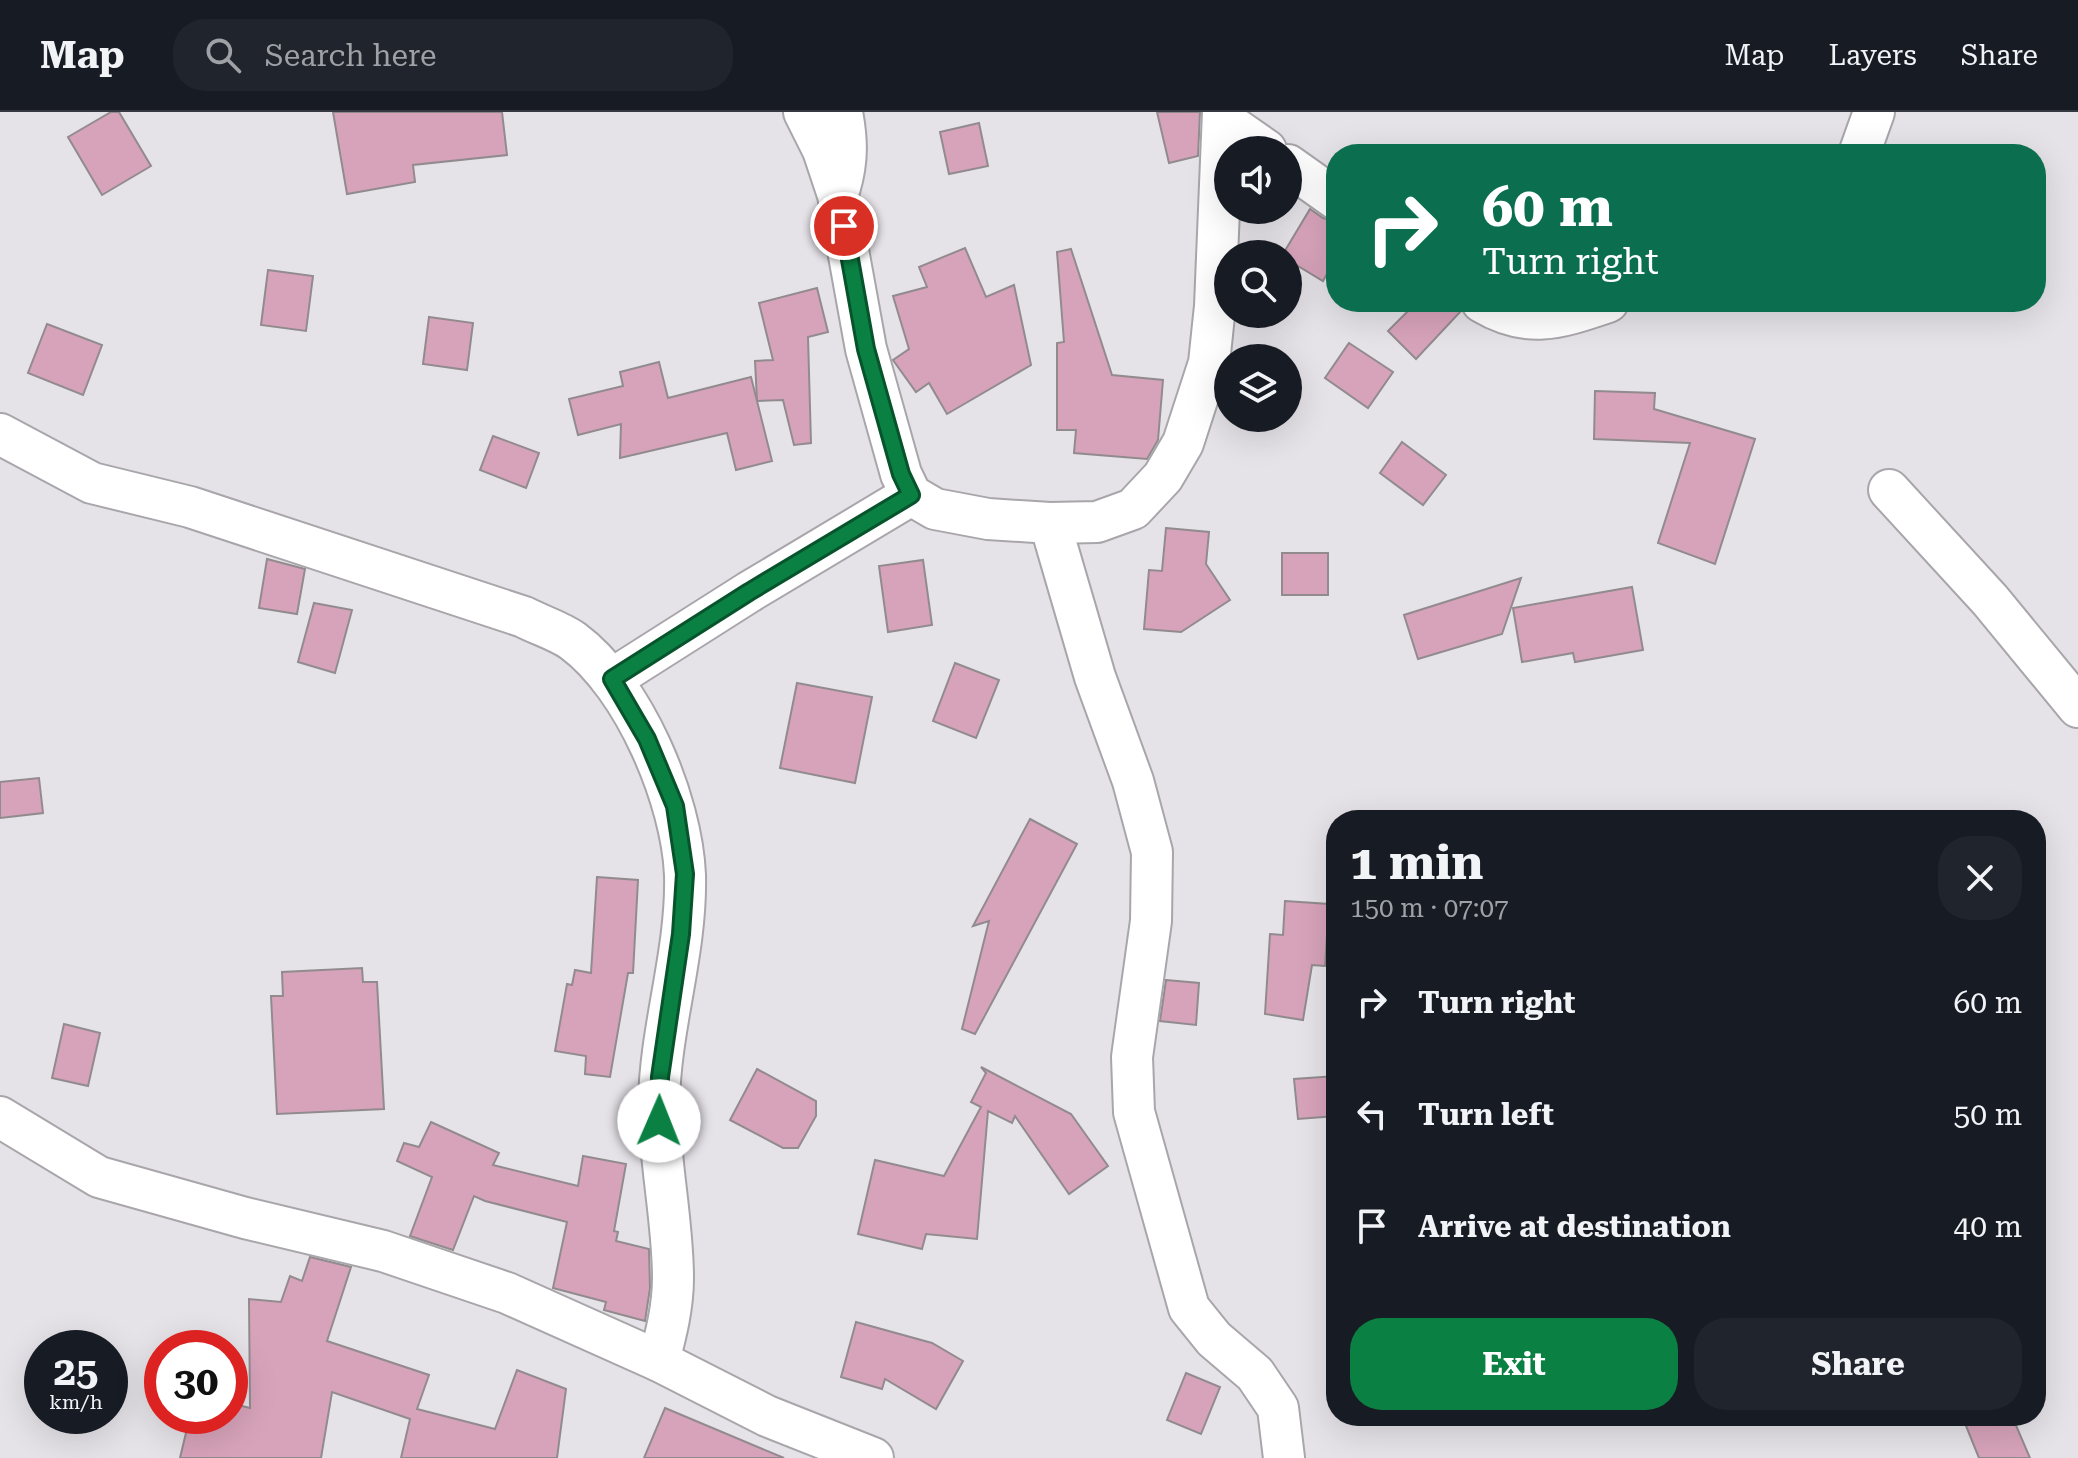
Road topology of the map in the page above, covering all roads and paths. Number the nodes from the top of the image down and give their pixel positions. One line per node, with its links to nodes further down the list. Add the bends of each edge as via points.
1 (804, 112): 9 (street)
2 (842, 112): 9 (street, via 848,145)
3 (1874, 112): 6 (street)
4 (1223, 116): 5 (street); 15 (street, via 1209,363 1183,443 1163,477 1133,509 1097,522)
5 (1248, 136)
6 (1863, 144)
7 (1302, 175): 8 (street)
8 (1326, 192)
9 (838, 195): 14 (street, via 866,349)
10 (1508, 312): 11 (street, via 1529,320)
11 (1577, 312)
12 (0, 434): 16 (street, via 92,483 190,507 524,617 572,640)
13 (1889, 490): 17 (street)
14 (911, 495): 15 (street, via 935,509); 16 (street)
15 (1050, 523): 21 (street, via 1152,852 1151,921 1132,1057 1134,1112 1189,1308 1214,1339 1255,1374 1278,1408)
16 (612, 679): 19 (street, via 647,739 675,806 685,874 660,1077 673,1278)
17 (2078, 707)
18 (0, 1117): 19 (street, via 99,1177 383,1251 507,1293)
19 (659, 1361): 20 (street, via 767,1416)
20 (873, 1458)
21 (1284, 1458)

